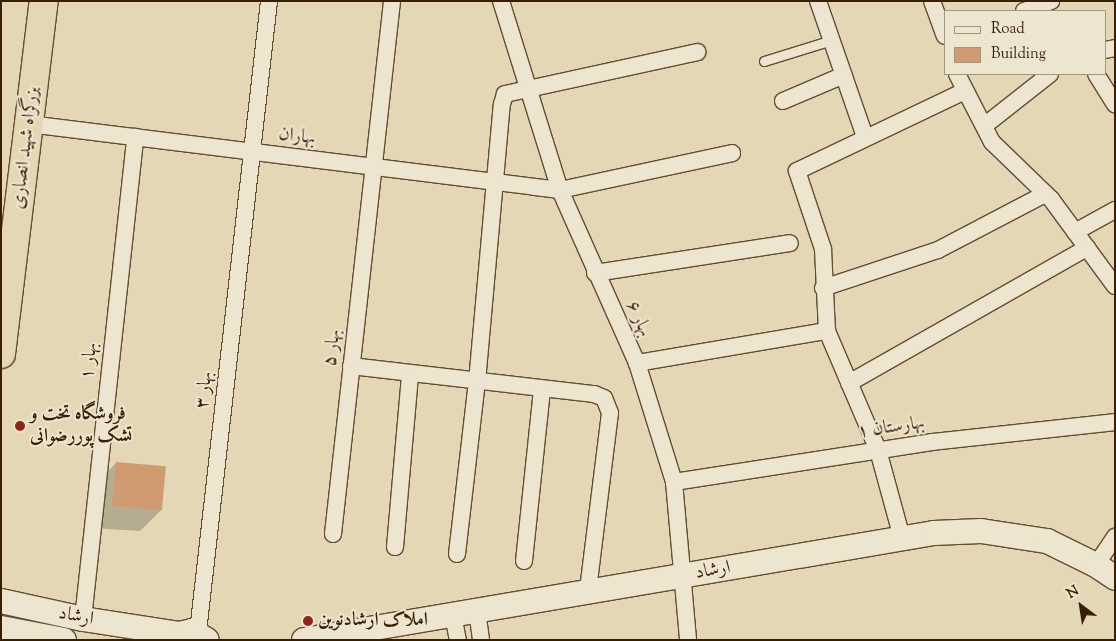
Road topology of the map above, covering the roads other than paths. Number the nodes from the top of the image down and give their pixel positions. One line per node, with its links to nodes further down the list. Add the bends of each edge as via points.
1 (44, 1): 21 (highway, بزرگراه شهید انصاری)
2 (269, 1): 25 (street, بهار ۳)
3 (392, 1): 27 (street, بهار ۵)
4 (501, 1): 17 (street, بهار ۶)
5 (818, 1): 10 (street)
6 (932, 1): 9 (street)
7 (1052, 1): 8 (street)
8 (1027, 10)
9 (944, 33)
10 (832, 40): 12 (lane); 13 (street)
11 (697, 52): 17 (street)
12 (764, 61)
13 (844, 75): 19 (street); 24 (street)
14 (957, 75): 18 (street)
15 (1049, 75): 22 (street)
16 (1097, 75): 20 (street)
17 (528, 86): 28 (street, via 505,94); 29 (street, بهار ۶)
18 (965, 91): 22 (street); 24 (street)
19 (783, 101)
20 (1115, 106)
21 (29, 124): 23 (street, بهاران); 39 (highway, بزرگراه شهید انصاری)
22 (984, 126): 30 (street, via 992,142)
23 (134, 137): 25 (street, بهاران); 61 (street, بهار ۱)
24 (865, 137): 37 (street, via 797,171 823,249)
25 (251, 152): 27 (street, بهاران); 63 (street, بهار ۳)
26 (732, 153): 29 (street, بهاران)
27 (374, 167): 28 (street, بهاران); 41 (street, بهار ۵)
28 (495, 182): 29 (street, بهاران); 43 (street)
29 (560, 190): 35 (street, بهار ۶)
30 (1045, 194): 32 (street); 37 (street, via 938,250)
31 (1115, 210): 32 (street)
32 (1074, 232): 34 (street)
33 (790, 243): 35 (street)
34 (1087, 248): 36 (street); 44 (street)
35 (595, 273): 40 (street, بهار ۶)
36 (1115, 286)
37 (823, 288): 38 (street)
38 (827, 331): 40 (street); 44 (street)
39 (1, 354)
40 (637, 363): 48 (street, بهار ۶)
41 (351, 366): 42 (street); 49 (street, بهار ۵)
42 (410, 374): 43 (street); 52 (street)
43 (478, 382): 45 (street); 53 (street)
44 (849, 382): 47 (street)
45 (542, 389): 54 (street); 57 (street, via 594,394 608,404 610,413)
46 (1115, 422): 47 (street, بهارستان ۱)
47 (878, 450): 48 (street, بهارستان ۱); 51 (street)
48 (674, 482): 56 (street, بهار ۶)
49 (333, 534)
50 (1115, 537): 55 (street)
51 (902, 538): 55 (main road, ارشاد, via 981,531 1047,541); 56 (main road, ارشاد)
52 (395, 547)
53 (457, 554)
54 (524, 561)
55 (1105, 572)
56 (681, 576): 57 (main road, ارشاد); 68 (street, بهار ۶)
57 (588, 590): 59 (main road, ارشاد)
58 (1, 602): 61 (main road, ارشاد)
59 (477, 611): 60 (main road, ارشاد); 67 (street)
60 (453, 616): 65 (main road, ارشاد); 66 (street)
61 (83, 619): 63 (main road, ارشاد)
62 (1, 628): 64 (main road, ارشاد)
63 (190, 636)
64 (64, 640)
65 (304, 640)
66 (458, 640)
67 (481, 640)
68 (688, 640)

